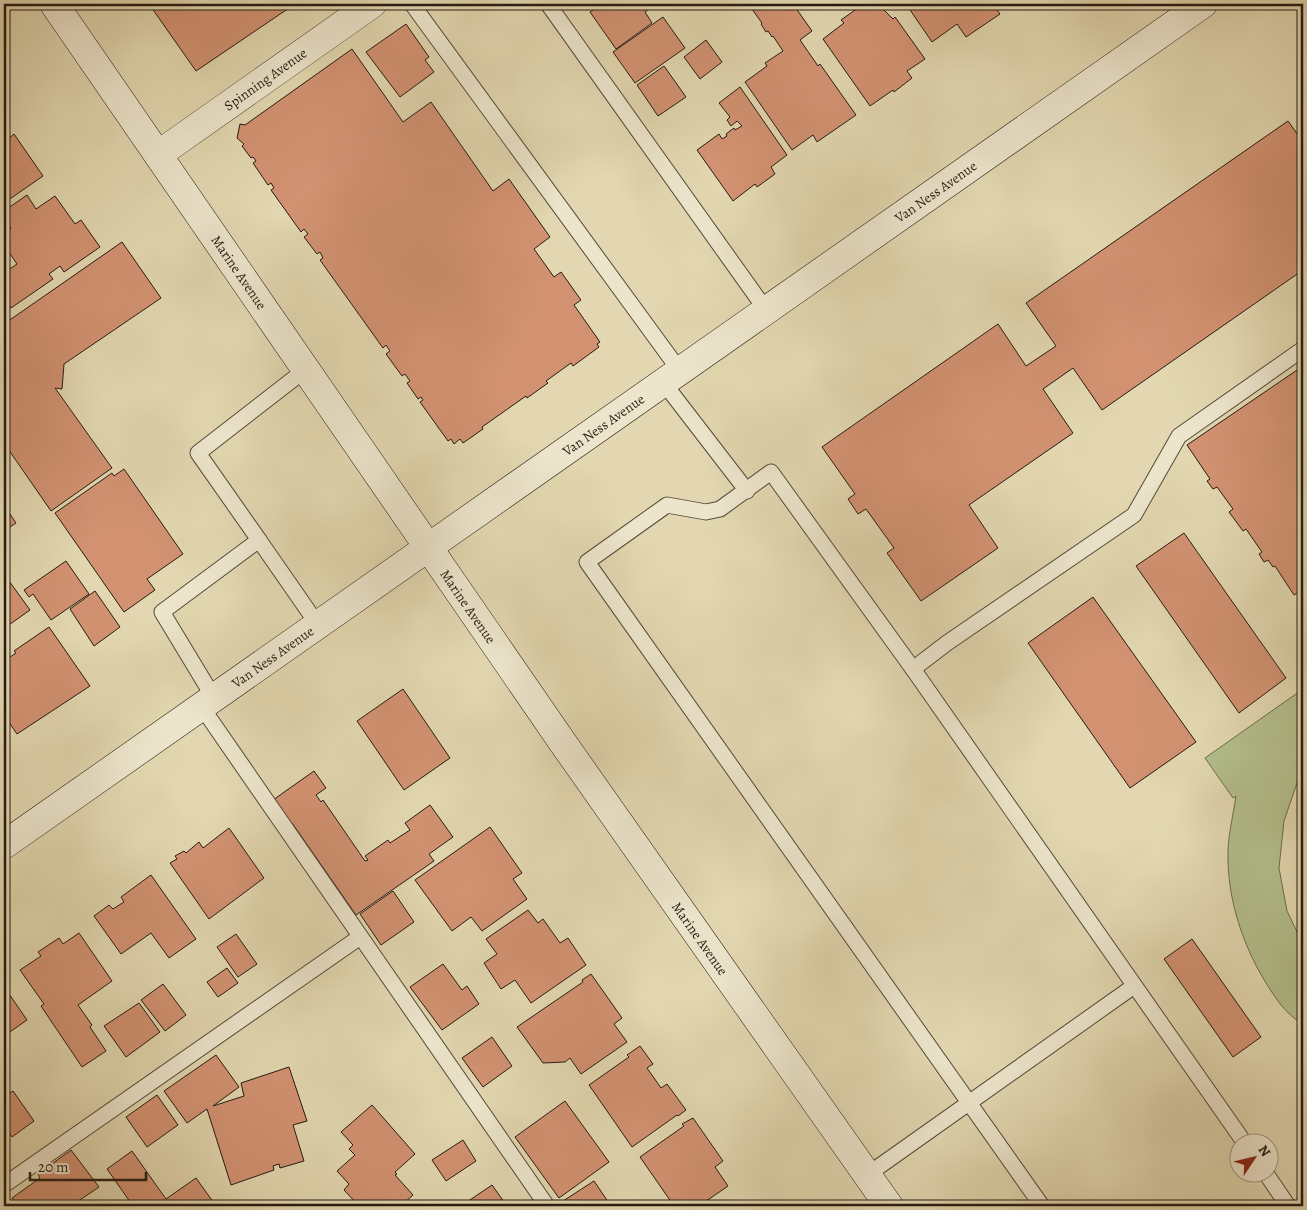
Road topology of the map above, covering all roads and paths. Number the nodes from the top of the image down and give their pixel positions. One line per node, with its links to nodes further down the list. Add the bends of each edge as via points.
1 (54, 4): 6 (main road, Marine Avenue)
2 (372, 4): 6 (main road, Spinning Avenue)
3 (412, 4): 10 (lane)
4 (548, 4): 7 (lane)
5 (1203, 4): 7 (main road, Van Ness Avenue)
6 (159, 154): 9 (main road, Marine Avenue)
7 (766, 310): 10 (main road, Van Ness Avenue)
8 (1303, 349): 15 (lane, via 1178,436 1134,515)
9 (305, 370): 12 (lane, via 198,452); 13 (main road, Marine Avenue)
10 (672, 376): 11 (lane); 13 (main road, Van Ness Avenue)
11 (747, 491): 15 (lane, via 771,472); 20 (lane, via 720,509 706,512 668,505 586,562)
12 (259, 540): 14 (lane); 16 (lane, via 162,612)
13 (428, 547): 14 (main road, Van Ness Avenue); 22 (main road, Marine Avenue)
14 (318, 625): 16 (main road, Van Ness Avenue)
15 (913, 669): 19 (lane)
16 (207, 702): 17 (main road, Van Ness Avenue); 18 (lane)
17 (4, 845)
18 (360, 937): 24 (lane); 25 (lane)
19 (1134, 986): 20 (lane); 21 (lane)
20 (970, 1102): 22 (lane); 27 (lane)
21 (1237, 1132)
22 (867, 1175): 26 (main road, Marine Avenue)
23 (1272, 1182): 28 (lane)
24 (4, 1185)
25 (547, 1206)
26 (889, 1206)
27 (1042, 1206)
28 (1288, 1206)

